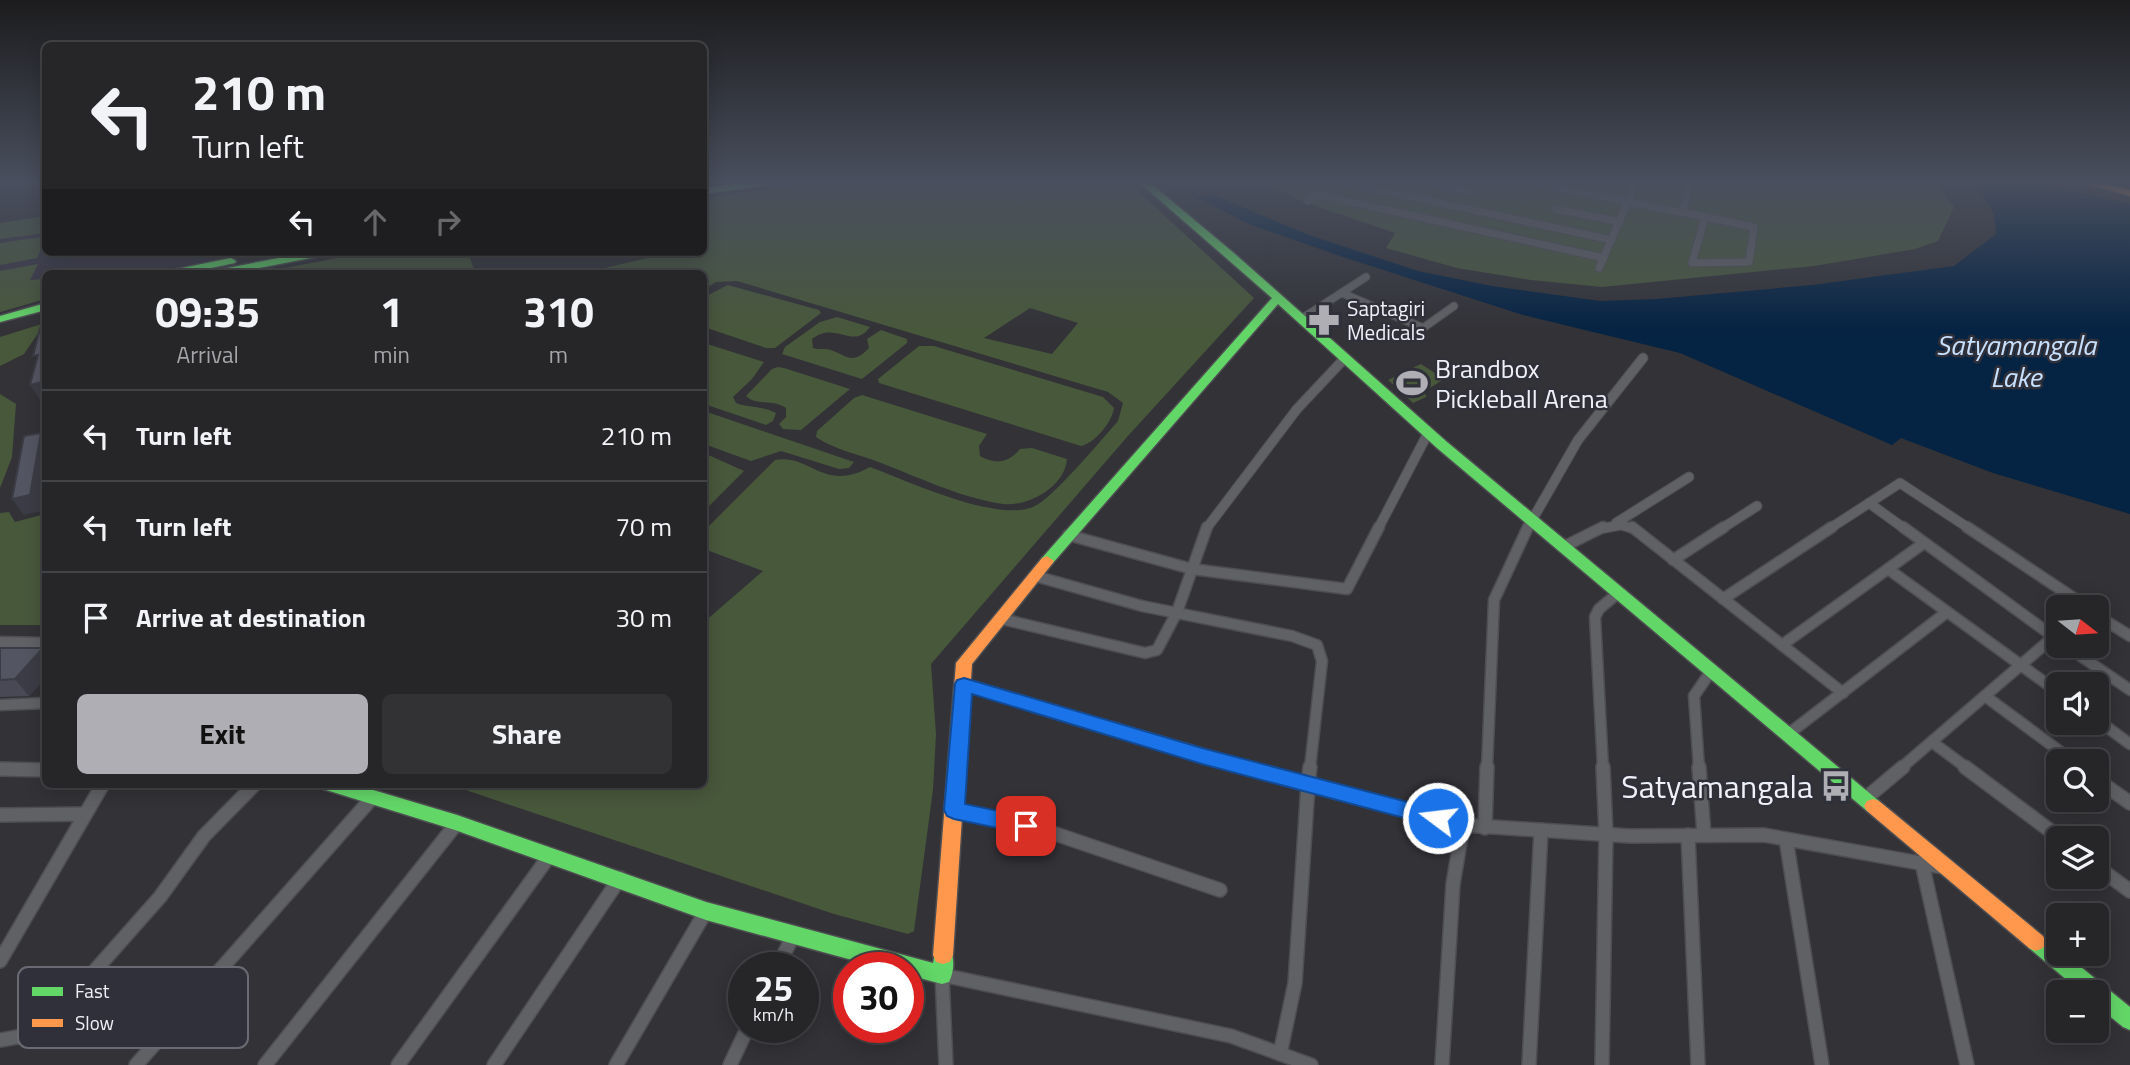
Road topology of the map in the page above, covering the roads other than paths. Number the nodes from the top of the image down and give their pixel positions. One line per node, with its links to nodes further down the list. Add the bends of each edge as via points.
1 (1201, 232): 16 (street)
2 (1485, 232): 10 (street)
3 (1573, 232): 7 (street)
4 (1616, 232): 7 (street)
5 (1701, 232): 6 (street, via 1692,263 1749,262)
6 (1753, 232)
7 (1612, 240): 10 (street)
8 (256, 256): 12 (street)
9 (305, 256): 13 (street)
10 (1604, 258): 11 (street)
11 (1599, 268)
12 (193, 270)
13 (233, 270)
14 (1366, 277): 15 (street)
15 (1342, 293): 17 (street, via 1423,328); 21 (street)
16 (1278, 298): 21 (street); 31 (street)
17 (1454, 306)
18 (42, 307): 20 (street)
19 (42, 315): 22 (street)
20 (0, 319)
21 (1301, 319): 23 (street)
22 (0, 327)
23 (1345, 358): 25 (street); 35 (street, via 1297,409 1208,525)
24 (1643, 358): 29 (street, via 1578,440)
25 (1428, 433): 29 (street); 35 (street, via 1347,589)
26 (1689, 477): 30 (street)
27 (1869, 503): 32 (street); 39 (street, via 1900,483); 40 (street)
28 (1757, 506): 34 (street)
29 (1531, 520): 33 (street); 81 (street, via 1494,600)
30 (1616, 523): 33 (street); 34 (street, via 1631,527)
31 (1068, 535): 35 (street); 37 (street)
32 (1924, 543): 36 (street); 45 (street)
33 (1563, 547): 38 (street)
34 (1673, 560): 40 (street)
35 (1192, 569): 41 (street)
36 (1888, 569): 42 (street); 49 (street)
37 (1035, 576): 41 (street); 43 (street)
38 (1617, 594): 53 (street); 84 (street, via 1595,617)
39 (2069, 595)
40 (1723, 599): 49 (street)
41 (1177, 612): 43 (street, via 1151,653); 68 (street, via 1317,645 1322,660)
42 (1947, 612): 52 (street); 57 (street)
43 (1002, 619): 55 (street, via 964,663)
44 (2109, 623): 46 (street)
45 (2046, 630)
46 (2130, 636)
47 (0, 642): 48 (street)
48 (42, 643)
49 (1782, 645): 57 (street)
50 (2046, 645): 52 (street)
51 (2083, 658): 56 (street)
52 (2021, 665): 54 (street); 58 (street)
53 (1711, 671): 62 (street); 86 (street, via 1694,696)
54 (2046, 683)
55 (964, 684): 68 (street); 76 (street)
56 (2130, 690)
57 (1843, 693): 62 (street)
58 (1985, 696): 63 (street); 65 (street)
59 (42, 703): 60 (street)
60 (0, 705)
61 (2109, 729): 64 (street)
62 (1787, 735): 74 (street)
63 (1932, 742): 74 (street); 82 (street)
64 (2130, 744)
65 (2057, 749)
66 (0, 769): 67 (street)
67 (42, 770)
68 (1308, 785): 80 (street); 107 (street, via 1295,983)
69 (101, 788): 77 (street)
70 (251, 788): 99 (street, via 204,836 160,897)
71 (341, 788): 73 (street)
72 (2109, 788): 75 (street)
73 (372, 798): 79 (street); 100 (street)
74 (1865, 799): 90 (street)
75 (2130, 803)
76 (954, 810): 93 (street, via 1041,829); 101 (street)
77 (85, 814): 78 (street); 98 (street)
78 (0, 815)
79 (457, 823): 88 (street); 109 (street)
80 (1463, 825): 81 (street); 116 (street, via 1453,884)
81 (1485, 828): 83 (street)
82 (2046, 828)
83 (1541, 830): 84 (street); 117 (street)
84 (1605, 834): 85 (street); 118 (street)
85 (1688, 835): 86 (street); 119 (street)
86 (1704, 835): 87 (street)
87 (1786, 839): 89 (street); 120 (street)
88 (550, 855): 92 (street); 110 (street)
89 (1922, 863): 90 (street); 121 (street)
90 (1947, 868): 102 (street)
91 (2109, 876): 94 (street)
92 (620, 878): 95 (street); 111 (street)
93 (1220, 890)
94 (2130, 891)
95 (706, 911): 96 (street); 112 (street)
96 (793, 936): 97 (street); 101 (street)
97 (785, 952)
98 (0, 961)
99 (98, 967)
100 (223, 967)
101 (942, 975): 107 (street, via 1231,1036); 114 (street)
102 (2130, 1020)
103 (18, 1038): 104 (street)
104 (0, 1040)
105 (740, 1043): 113 (street)
106 (151, 1048): 108 (street)
107 (1280, 1054): 115 (street)
108 (136, 1065)
109 (265, 1065)
110 (398, 1065)
111 (494, 1065)
112 (616, 1065)
113 (730, 1065)
114 (946, 1065)
115 (1311, 1065)
116 (1442, 1065)
117 (1529, 1065)
118 (1602, 1065)
119 (1698, 1065)
120 (1822, 1065)
121 (1967, 1065)

